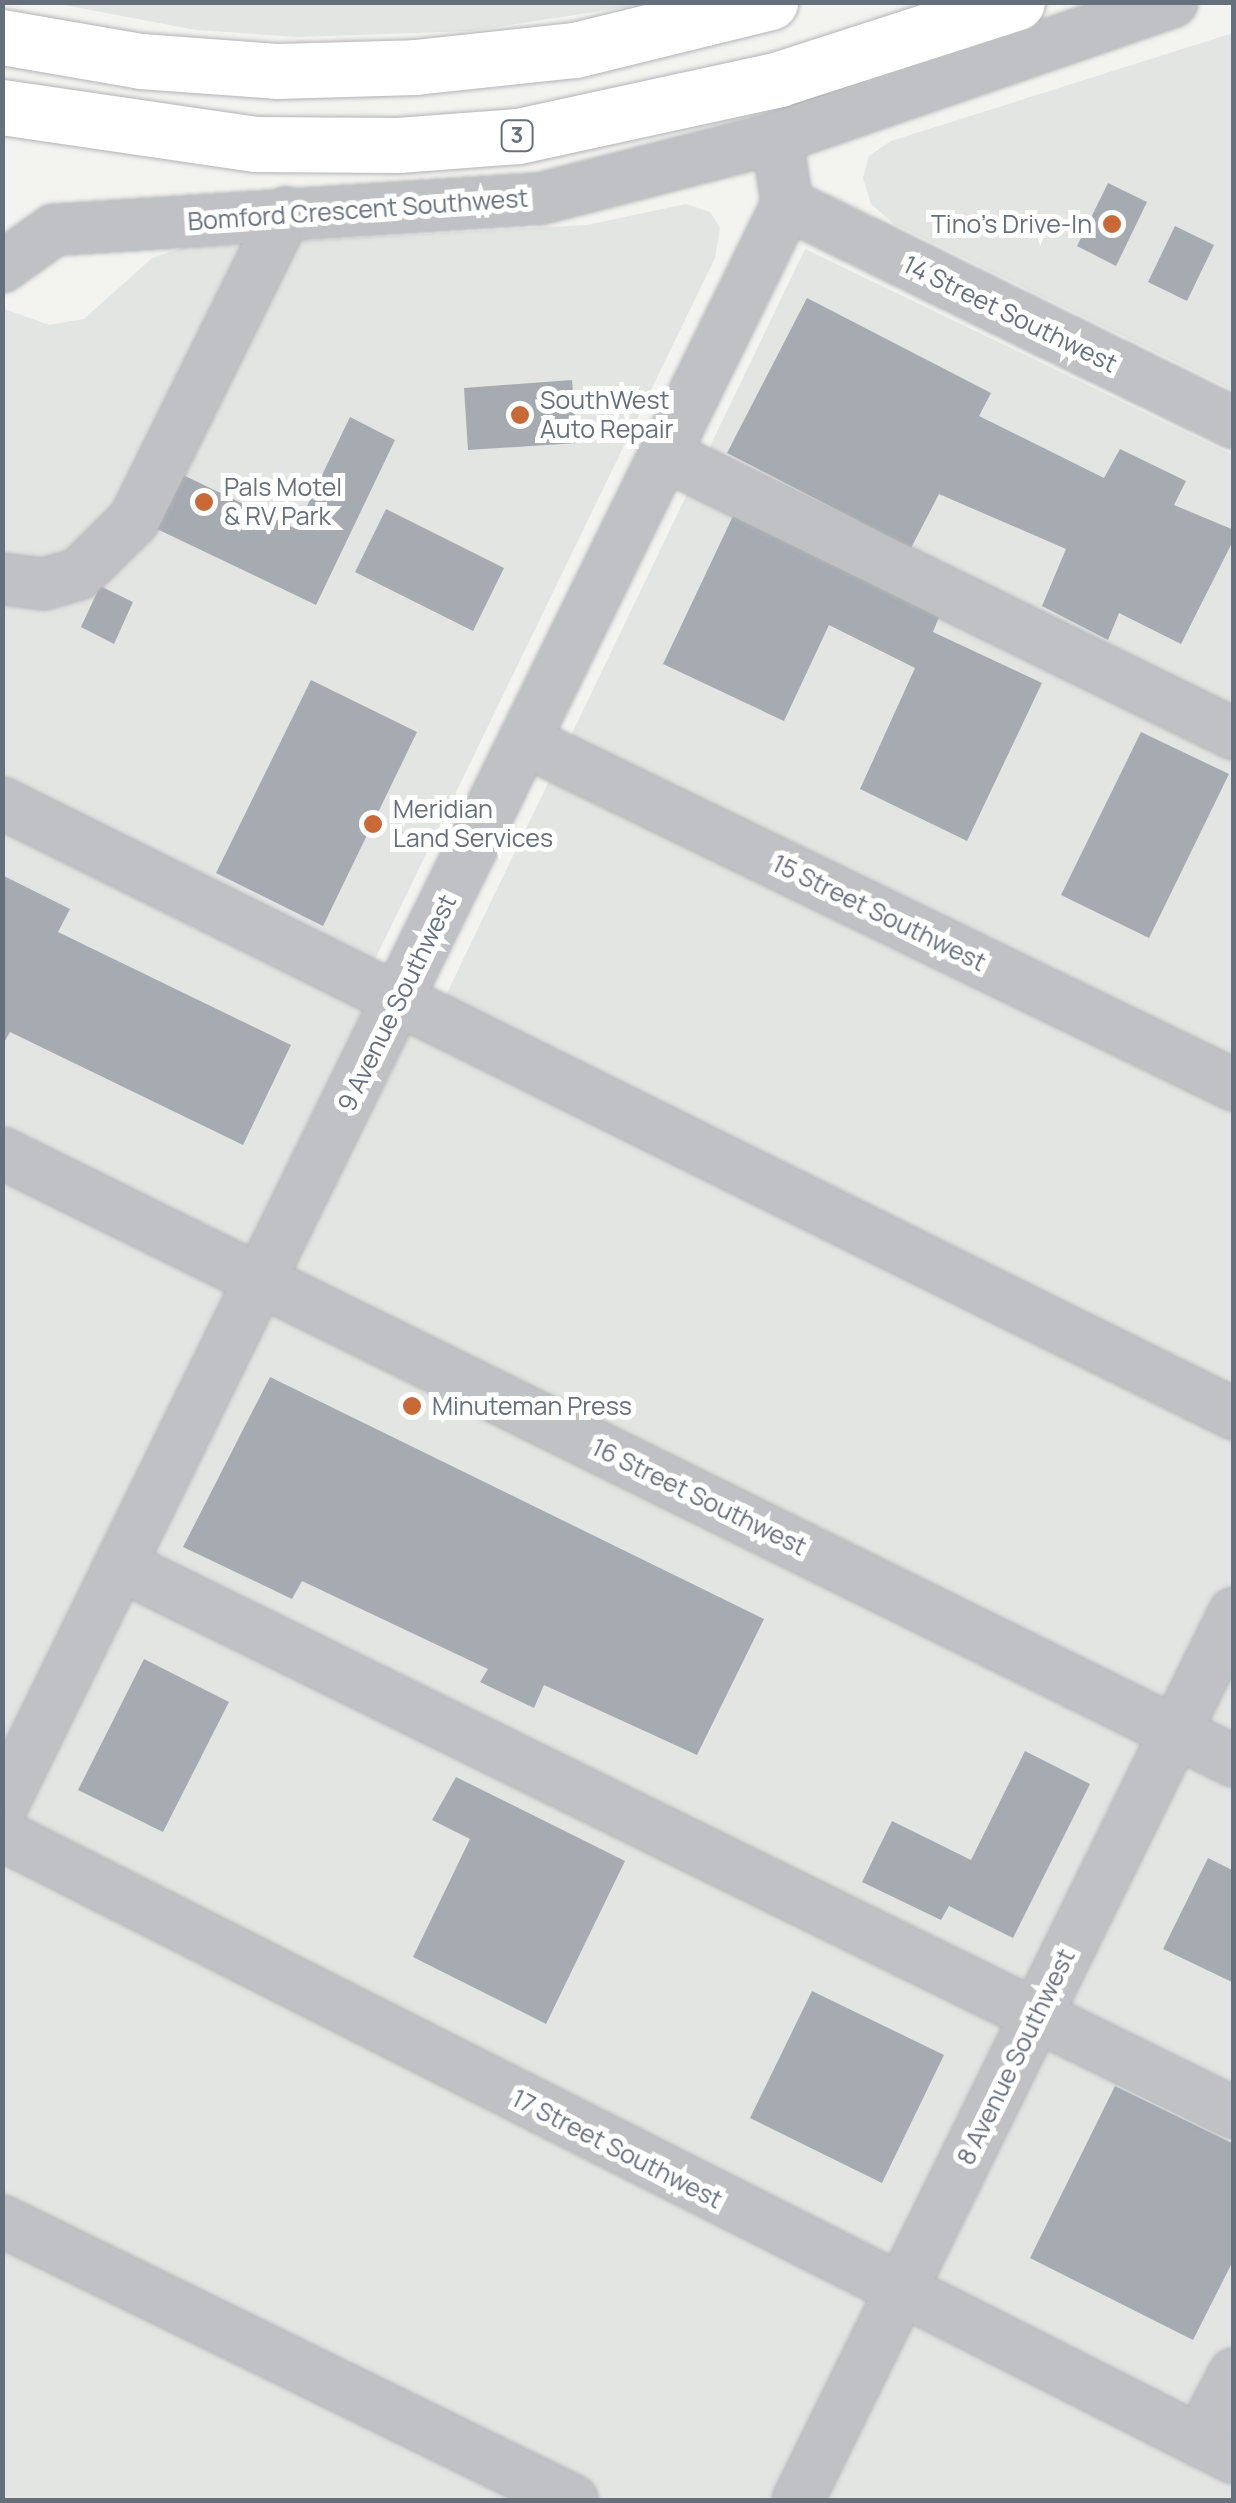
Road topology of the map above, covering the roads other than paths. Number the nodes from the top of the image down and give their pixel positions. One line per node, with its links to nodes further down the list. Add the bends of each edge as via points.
1 (770, 2): 4 (highway, via 575,50 416,67 276,72 141,61)
2 (1016, 2): 5 (highway, 3, via 778,79 518,136 398,145 255,144)
3 (1172, 2): 6 (street, Bomford Crescent Southwest)
4 (2, 37)
5 (2, 108)
6 (777, 138): 7 (street); 8 (street, Bomford Crescent Southwest, via 539,199)
7 (787, 204): 10 (street, 14 Street Southwest); 11 (street, 9 Avenue Southwest)
8 (286, 213): 9 (street, Bomford Crescent Southwest, via 54,230); 12 (street, via 134,520 79,574 44,584)
9 (2, 267)
10 (1234, 423)
11 (665, 455): 13 (street); 14 (street, 9 Avenue Southwest)
12 (2, 580)
13 (1234, 734)
14 (525, 741): 16 (street, 9 Avenue Southwest); 17 (street, 15 Street Southwest)
15 (2, 803): 16 (street)
16 (399, 1000): 19 (street, 9 Avenue Southwest); 20 (street)
17 (1234, 1086)
18 (2, 1152): 19 (street, 16 Street Southwest)
19 (261, 1281): 21 (street, 9 Avenue Southwest); 23 (street, 16 Street Southwest)
20 (1234, 1414)
21 (122, 1566): 25 (street, 9 Avenue Southwest); 27 (street)
22 (1234, 1613): 23 (street, 8 Avenue Southwest)
23 (1175, 1732): 24 (street, 16 Street Southwest); 27 (street, 8 Avenue Southwest)
24 (1234, 1761)
25 (2, 1806)
26 (2, 1835): 30 (street, 17 Street Southwest)
27 (1036, 2016): 28 (street); 30 (street, 8 Avenue Southwest)
28 (1234, 2113)
29 (2, 2221): 33 (street)
30 (900, 2294): 32 (street, 17 Street Southwest); 34 (street, 8 Avenue Southwest)
31 (1234, 2374): 32 (street)
32 (1216, 2449)
33 (572, 2500)
34 (798, 2500)

